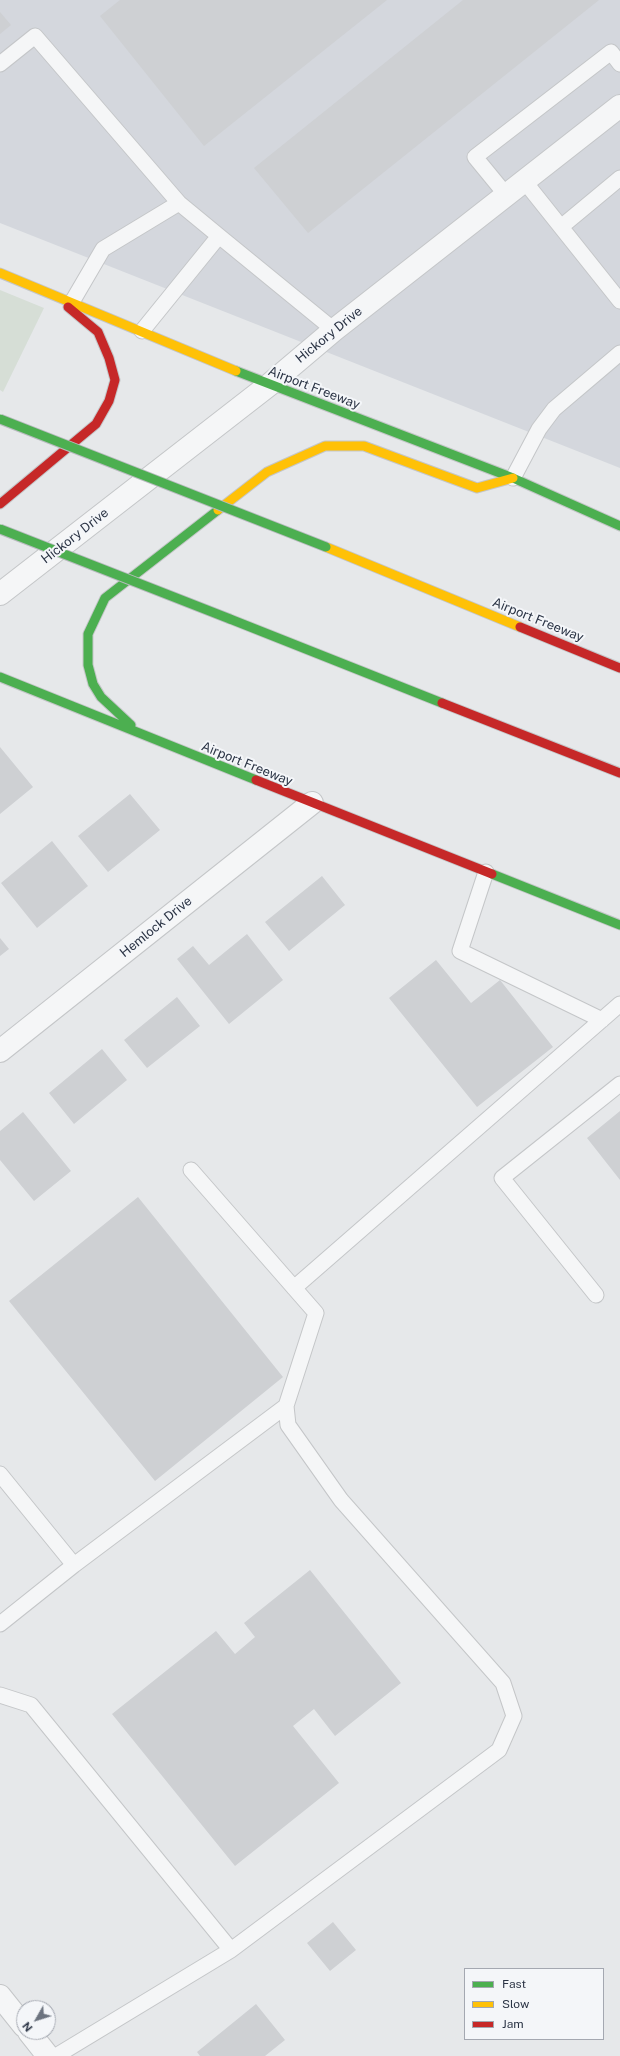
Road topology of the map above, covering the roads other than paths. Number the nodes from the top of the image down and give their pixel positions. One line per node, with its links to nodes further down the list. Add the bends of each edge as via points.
1 (615, 48): 3 (lane); 7 (lane, via 475,157)
2 (0, 64): 8 (lane, via 35,36)
3 (620, 64)
4 (620, 106): 6 (street, Hickory Drive)
5 (620, 178): 9 (lane)
6 (525, 182): 7 (street, Hickory Drive); 9 (lane)
7 (507, 196): 15 (street, Hickory Drive)
8 (179, 203): 10 (lane); 14 (lane, via 103,249)
9 (561, 227): 13 (lane)
10 (219, 236): 15 (lane); 16 (lane)
11 (0, 272): 12 (main road, Airport Freeway)
12 (51, 293): 14 (main road, Airport Freeway); 21 (main road, via 98,332 115,380 109,401 96,424)
13 (620, 301)
14 (72, 302): 16 (main road, Airport Freeway)
15 (334, 330): 18 (street, Hickory Drive)
16 (142, 331): 18 (main road, Airport Freeway)
17 (620, 353): 20 (lane, via 554,409 539,429)
18 (269, 385): 20 (main road, Airport Freeway); 24 (street, Hickory Drive)
19 (0, 419): 25 (main road, Airport Freeway, bridge, via 326,547)
20 (513, 478): 22 (main road, Airport Freeway); 27 (main road, via 477,488 364,446 325,446 266,472 105,598 88,634 88,665 100,697)
21 (0, 504)
22 (620, 526)
23 (0, 529): 28 (main road, bridge)
24 (0, 594)
25 (620, 668)
26 (0, 677): 27 (main road, Airport Freeway)
27 (144, 736): 29 (main road, Airport Freeway)
28 (620, 773)
29 (312, 803): 30 (main road, Airport Freeway); 34 (street, Hemlock Drive)
30 (486, 872): 31 (main road, Airport Freeway); 33 (lane, via 460,952)
31 (620, 925)
32 (620, 1004): 33 (lane)
33 (602, 1020): 37 (lane)
34 (0, 1052)
35 (620, 1084): 38 (lane, via 502,1178)
36 (191, 1170): 37 (lane)
37 (294, 1288): 39 (lane, via 316,1313)
38 (596, 1295)
39 (286, 1406): 41 (lane); 44 (lane, via 288,1425 341,1500 502,1683 514,1716 499,1750)
40 (0, 1474): 41 (lane)
41 (74, 1565): 42 (lane)
42 (0, 1624)
43 (0, 1695): 44 (lane, via 31,1705)
44 (231, 1950): 49 (lane)
45 (0, 1996): 46 (street)
46 (16, 2016)
47 (35, 2040): 48 (street)
48 (48, 2056)
49 (56, 2056)

